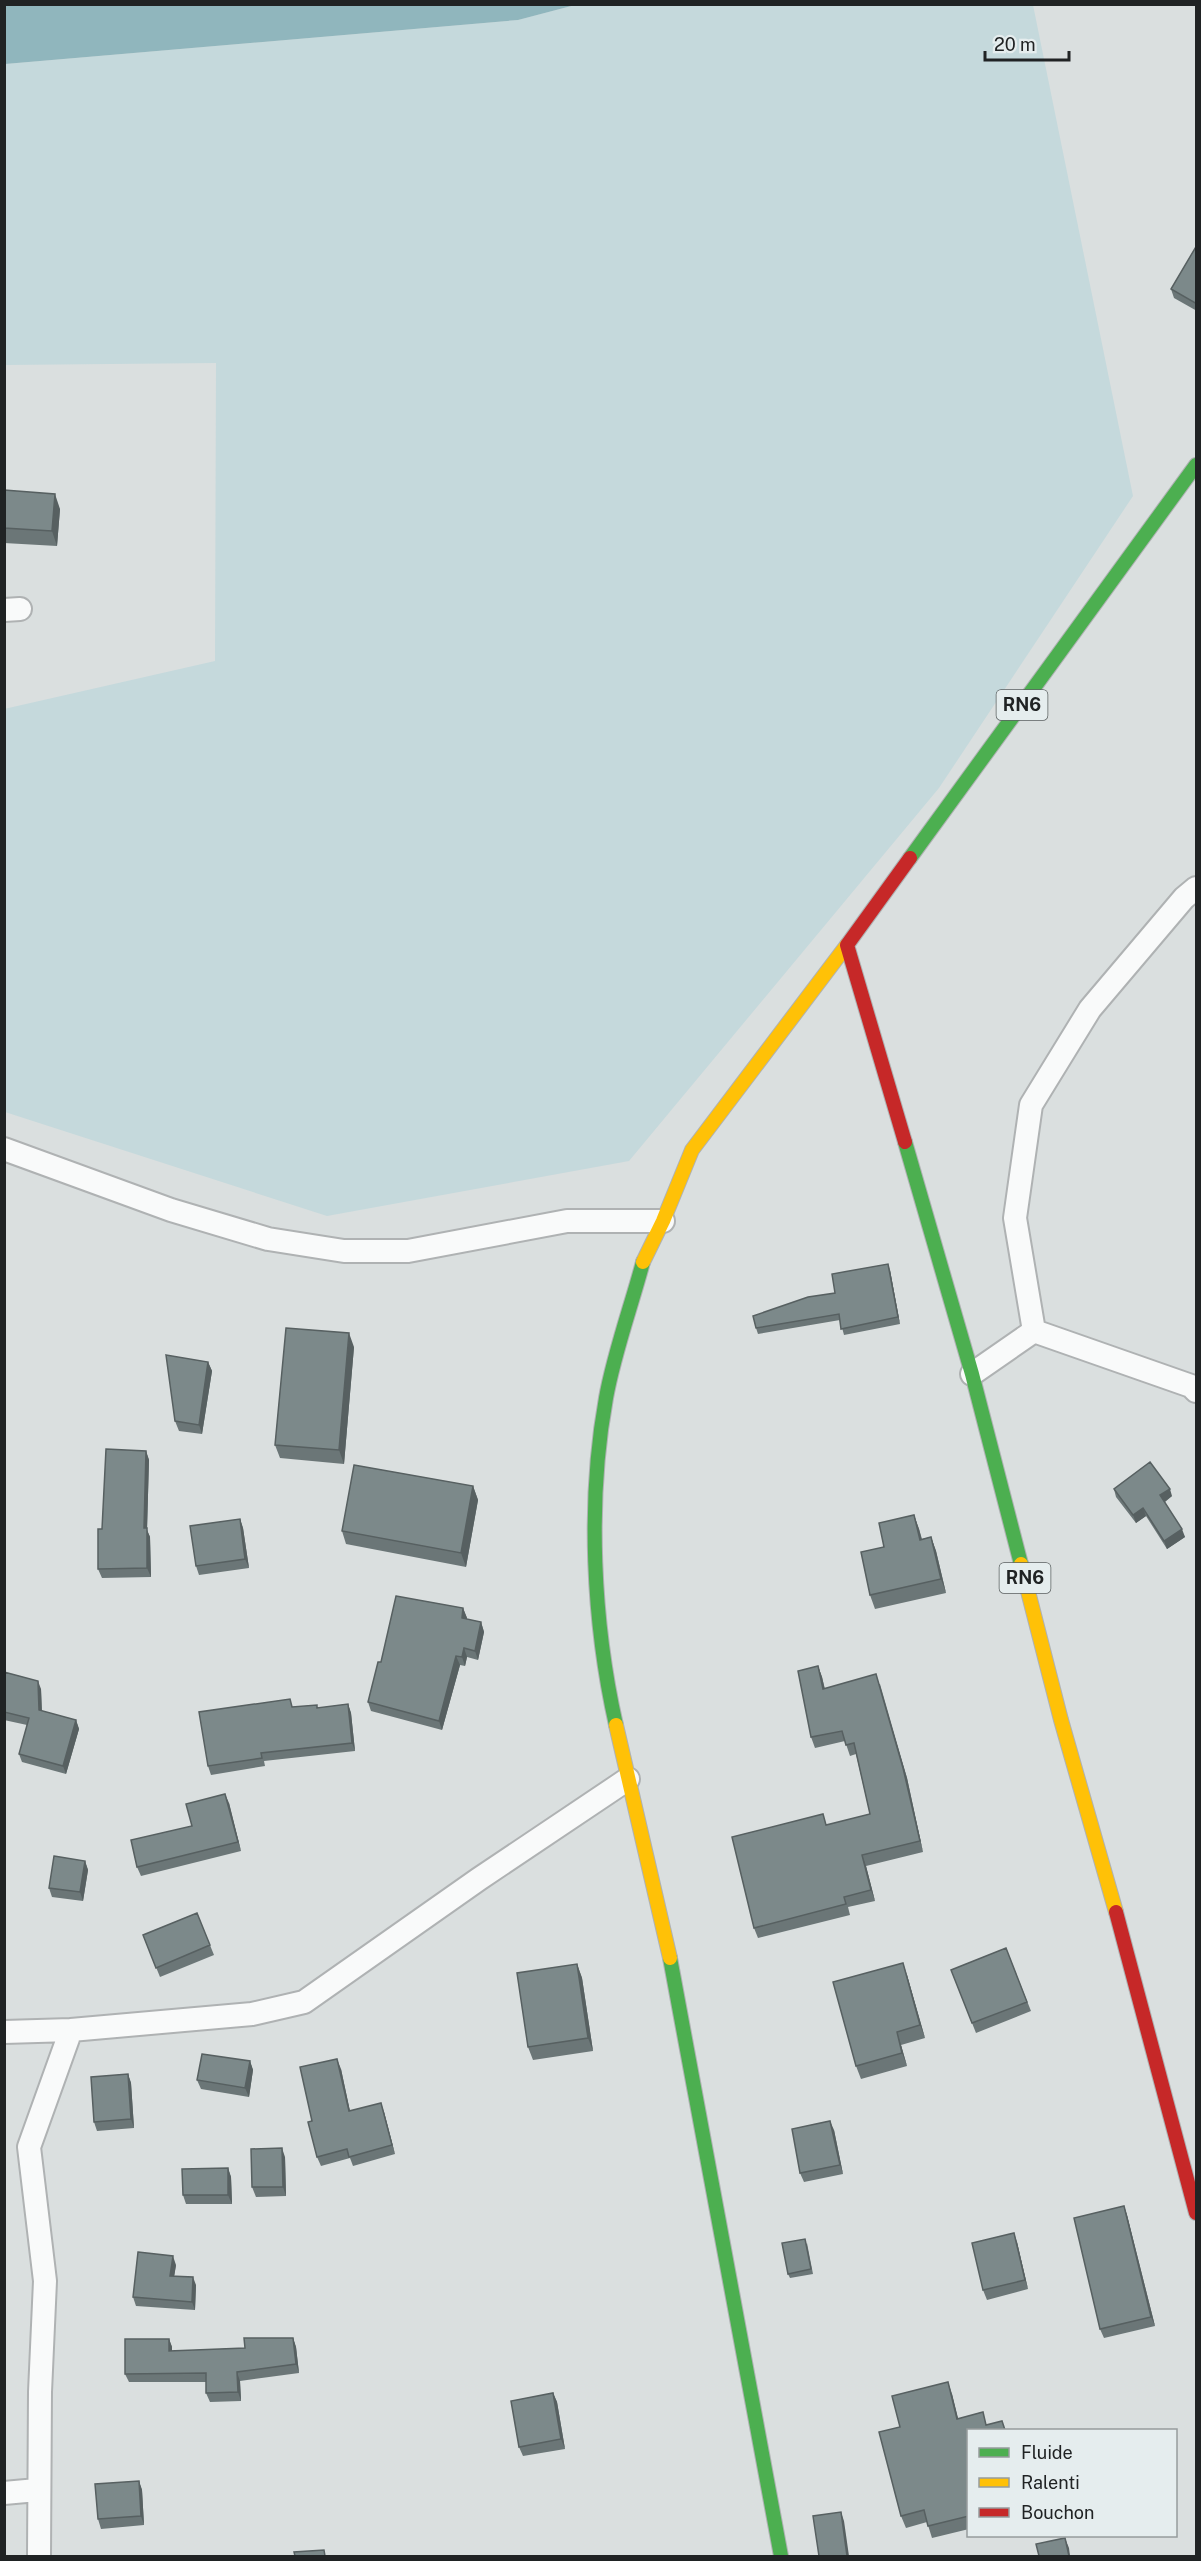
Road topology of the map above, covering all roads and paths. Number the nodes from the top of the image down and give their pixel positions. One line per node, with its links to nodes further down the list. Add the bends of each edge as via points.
1 (1197, 465): 3 (main road, RN6)
2 (1197, 888): 6 (street, via 1184,898 1090,1009 1030,1105 1015,1218)
3 (847, 945): 5 (main road, via 692,1150); 7 (main road, RN6)
4 (4, 1149): 5 (street, via 171,1210 267,1239 344,1251 408,1251 567,1221)
5 (663, 1221): 9 (main road, via 643,1261 606,1398 596,1488 597,1593 610,1697)
6 (1035, 1330): 7 (street); 8 (street)
7 (972, 1374): 12 (main road, RN6, via 1061,1720)
8 (1197, 1391)
9 (628, 1779): 10 (street, via 304,2002 252,2014); 16 (main road, via 676,1984)
10 (71, 2030): 11 (street); 13 (street, via 29,2147 45,2281)
11 (4, 2032)
12 (1197, 2213)
13 (38, 2490): 14 (street); 15 (street)
14 (4, 2493)
15 (39, 2556)
16 (781, 2556)

